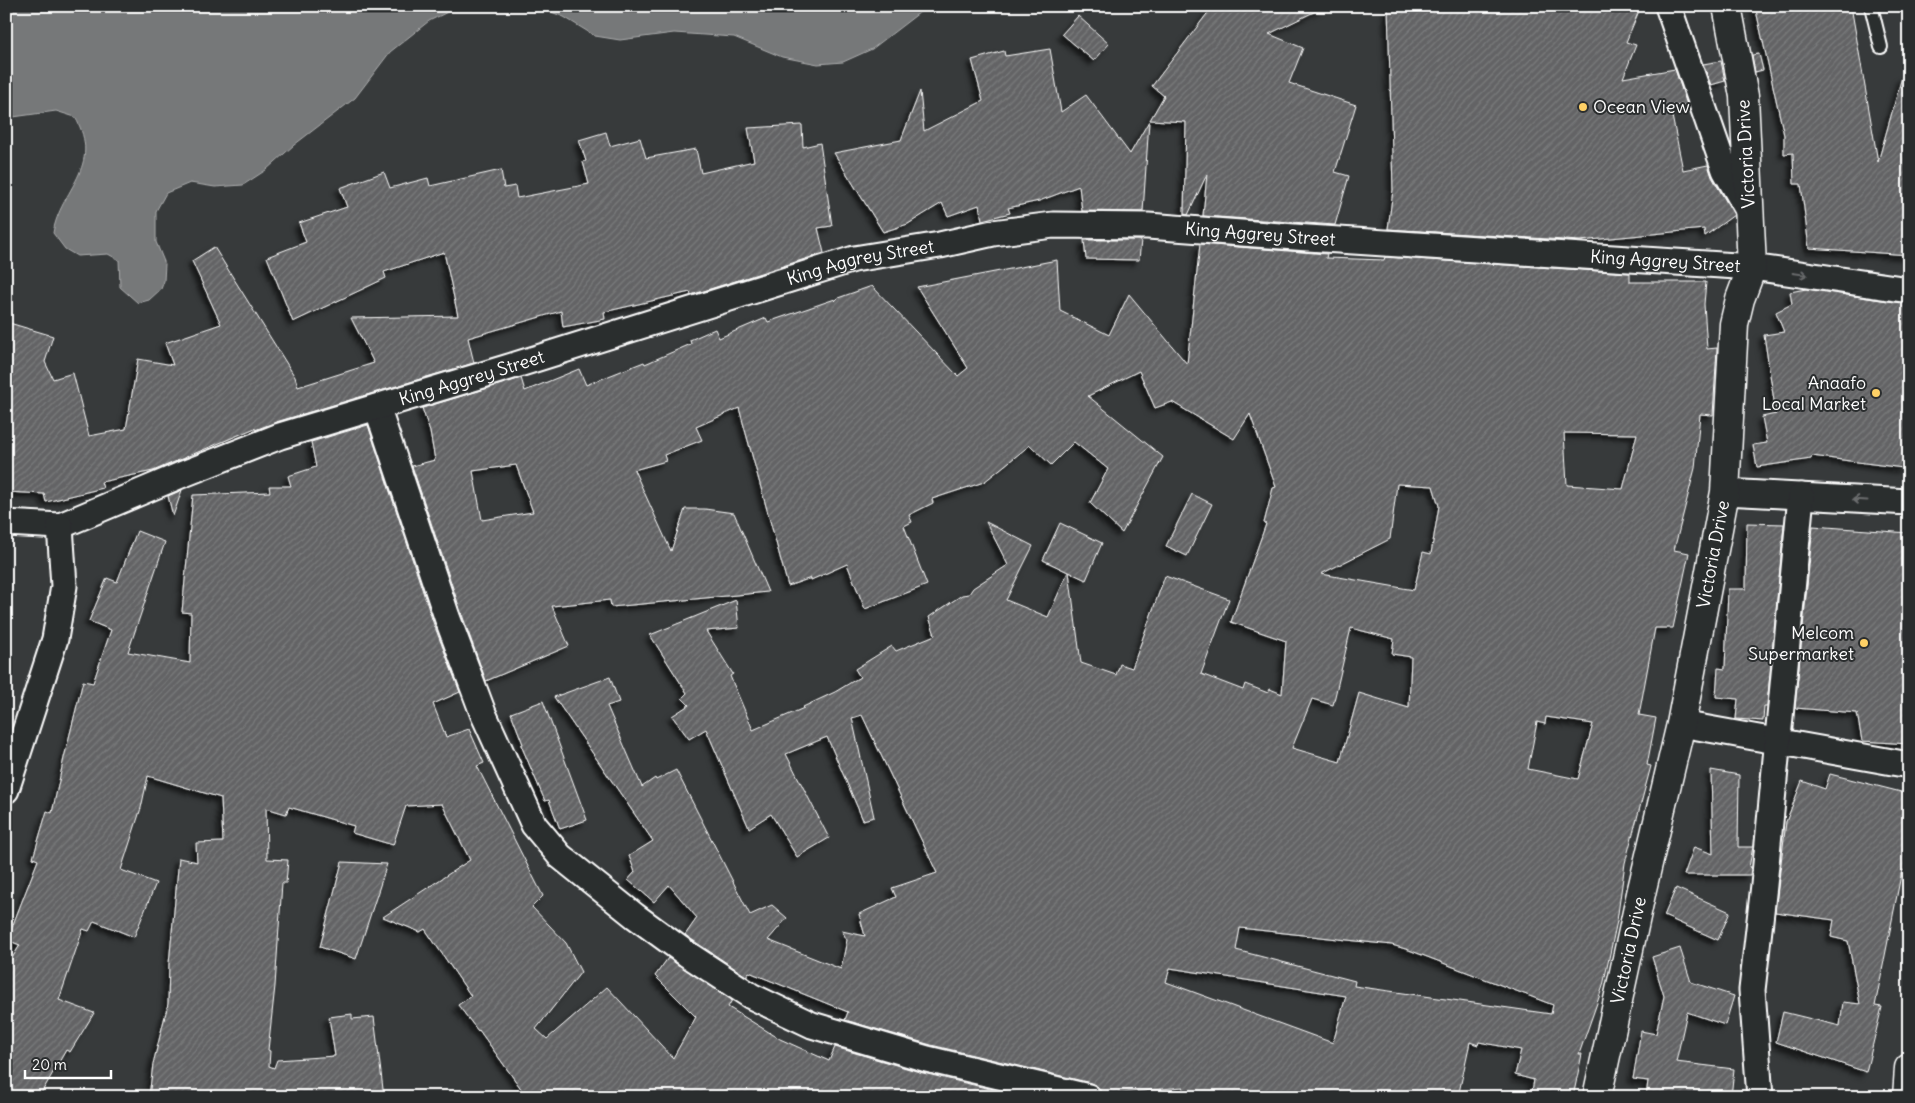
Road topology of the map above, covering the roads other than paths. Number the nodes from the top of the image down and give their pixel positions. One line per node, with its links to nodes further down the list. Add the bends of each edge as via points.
1 (1668, 6): 5 (street, via 1725,170)
2 (1727, 6): 5 (street, Victoria Drive, via 1744,96)
3 (1871, 6): 4 (lane)
4 (1881, 47)
5 (1749, 212): 6 (street, Victoria Drive)
6 (1752, 267): 7 (street, King Aggrey Street, one-way to 7); 8 (street, King Aggrey Street, via 1148,226 1053,225 993,232 940,245 854,259); 9 (street, Victoria Drive, via 1734,324)
7 (1909, 290)
8 (377, 407): 13 (street, King Aggrey Street, via 280,436); 19 (street, via 447,617 483,713 534,825 560,856 687,954 751,996 812,1025 927,1059)
9 (1725, 492): 10 (street); 14 (street, Victoria Drive)
10 (1802, 496): 11 (street, one-way to 10); 15 (street)
11 (1909, 502)
12 (6, 523): 13 (street, King Aggrey Street)
13 (60, 526): 17 (street, via 64,586 55,639)
14 (1681, 724): 15 (street); 20 (street, Victoria Drive)
15 (1778, 741): 16 (street); 21 (street, via 1752,990)
16 (1909, 765)
17 (6, 790)
18 (1909, 1068): 22 (street)
19 (1088, 1097)
20 (1597, 1097)
21 (1760, 1097)
22 (1907, 1097)

